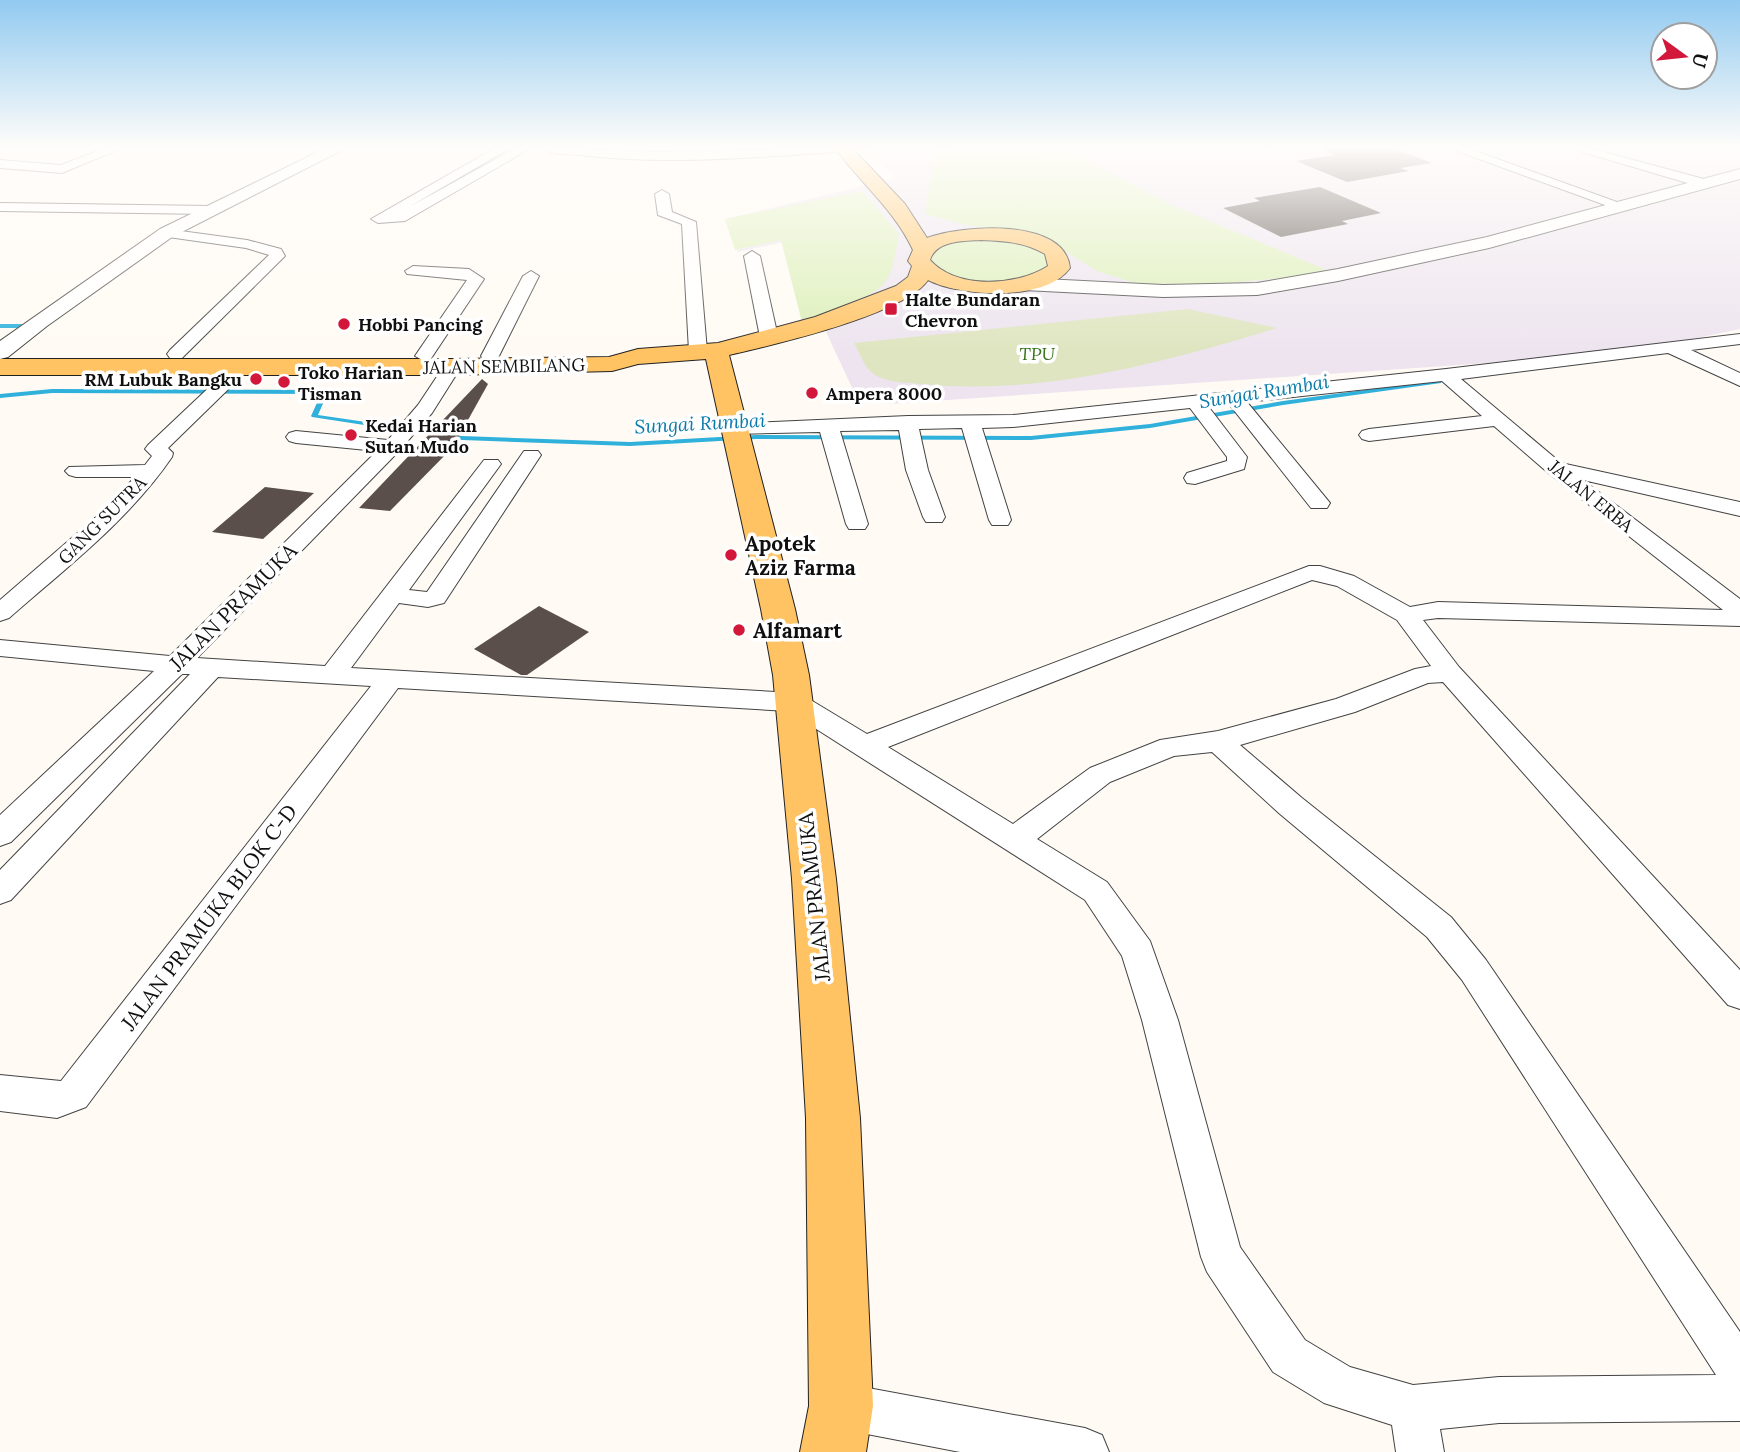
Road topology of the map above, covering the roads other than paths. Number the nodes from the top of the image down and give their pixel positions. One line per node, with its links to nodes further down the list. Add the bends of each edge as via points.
1 (198, 216): 8 (street)
2 (384, 216): 3 (street, via 378,219)
3 (404, 216)
4 (669, 216): 22 (street, via 685,219 690,226)
5 (905, 216): 12 (main road, via 917,236)
6 (918, 216): 9 (main road, via 936,225)
7 (1585, 216): 17 (street, via 1338,275 1257,289)
8 (166, 233): 23 (street); 24 (street, via 247,244 277,256)
9 (981, 234): 10 (main road, via 1029,239); 12 (main road, via 947,238)
10 (1057, 254): 15 (main road, via 1059,268); 17 (street, via 1091,275)
11 (752, 256): 19 (street)
12 (922, 258): 16 (main road, via 946,280); 18 (main road, JALAN SEMBILANG, via 919,279 908,288)
13 (413, 271): 25 (street, via 469,274 476,279)
14 (531, 276): 26 (street)
15 (1024, 284): 16 (main road); 17 (street)
16 (984, 286): 18 (main road, JALAN SEMBILANG, via 929,292)
17 (1163, 290)
18 (848, 313): 19 (main road, JALAN SEMBILANG)
19 (769, 337): 22 (main road, JALAN SEMBILANG)
20 (1740, 339): 21 (street)
21 (1671, 348): 31 (street); 32 (street)
22 (707, 351): 27 (main road, JALAN SEMBILANG); 42 (main road, JALAN PRAMUKA)
23 (0, 353): 24 (main road, JALAN SEMBILANG)
24 (176, 354): 25 (main road, JALAN SEMBILANG)
25 (424, 356): 26 (main road, JALAN SEMBILANG)
26 (490, 356): 27 (main road, JALAN SEMBILANG)
27 (618, 357): 30 (main road, JALAN SEMBILANG)
28 (242, 366): 29 (main road, JALAN SEMBILANG); 30 (main road, JALAN SEMBILANG); 47 (street, GANG SUTRA, via 155,449 163,453)
29 (0, 367)
30 (452, 367): 41 (street, JALAN PRAMUKA)
31 (1446, 375): 33 (street); 35 (street, JALAN ERBA)
32 (1740, 380)
33 (1241, 406): 34 (street); 49 (street)
34 (1203, 412): 38 (street, via 1013,421); 48 (street, via 1237,457 1237,465)
35 (1499, 420): 39 (street); 45 (street, JALAN ERBA)
36 (831, 433): 37 (street); 42 (street); 53 (street)
37 (910, 433): 38 (street); 51 (street, via 916,470)
38 (973, 433): 52 (street)
39 (1369, 435)
40 (296, 436): 41 (street)
41 (402, 436): 60 (street, JALAN PRAMUKA)
42 (737, 438): 65 (main road, JALAN PRAMUKA, via 778,609)
43 (531, 455): 54 (street, via 435,598)
44 (491, 464): 54 (street)
45 (1553, 467): 50 (street); 55 (street, JALAN ERBA)
46 (76, 471): 47 (street)
47 (151, 471): 56 (street, GANG SUTRA, via 111,516)
48 (1195, 478)
49 (1319, 503)
50 (1740, 509)
51 (934, 517)
52 (1000, 520)
53 (857, 524)
54 (394, 595): 63 (street)
55 (1740, 611)
56 (0, 613)
57 (1406, 615): 58 (street, via 1427,610); 62 (street); 67 (street, via 1338,575 1309,573)
58 (1740, 618)
59 (0, 648): 60 (street)
60 (174, 666): 61 (street); 68 (street, JALAN PRAMUKA)
61 (211, 668): 63 (street); 70 (street)
62 (1450, 673): 66 (street, via 1424,675 1345,706); 71 (street)
63 (331, 676): 64 (street)
64 (390, 680): 65 (street); 72 (street, JALAN PRAMUKA BLOK C-D, via 74,1094 57,1100)
65 (794, 702): 67 (street); 75 (main road, JALAN PRAMUKA, via 833,1118)
66 (1217, 741): 69 (street, via 1170,747 1100,775); 73 (street, via 1439,927 1474,970)
67 (864, 746): 69 (street)
68 (0, 834)
69 (1015, 839): 76 (street, via 1096,891 1138,951 1222,1257 1289,1356)
70 (0, 891)
71 (1740, 994)
72 (0, 1093)
73 (1740, 1371)
74 (1740, 1398): 76 (street, via 1499,1400)
75 (841, 1406): 77 (main road, JALAN PRAMUKA); 78 (street)
76 (1417, 1430)
77 (833, 1452)
78 (1084, 1452)

